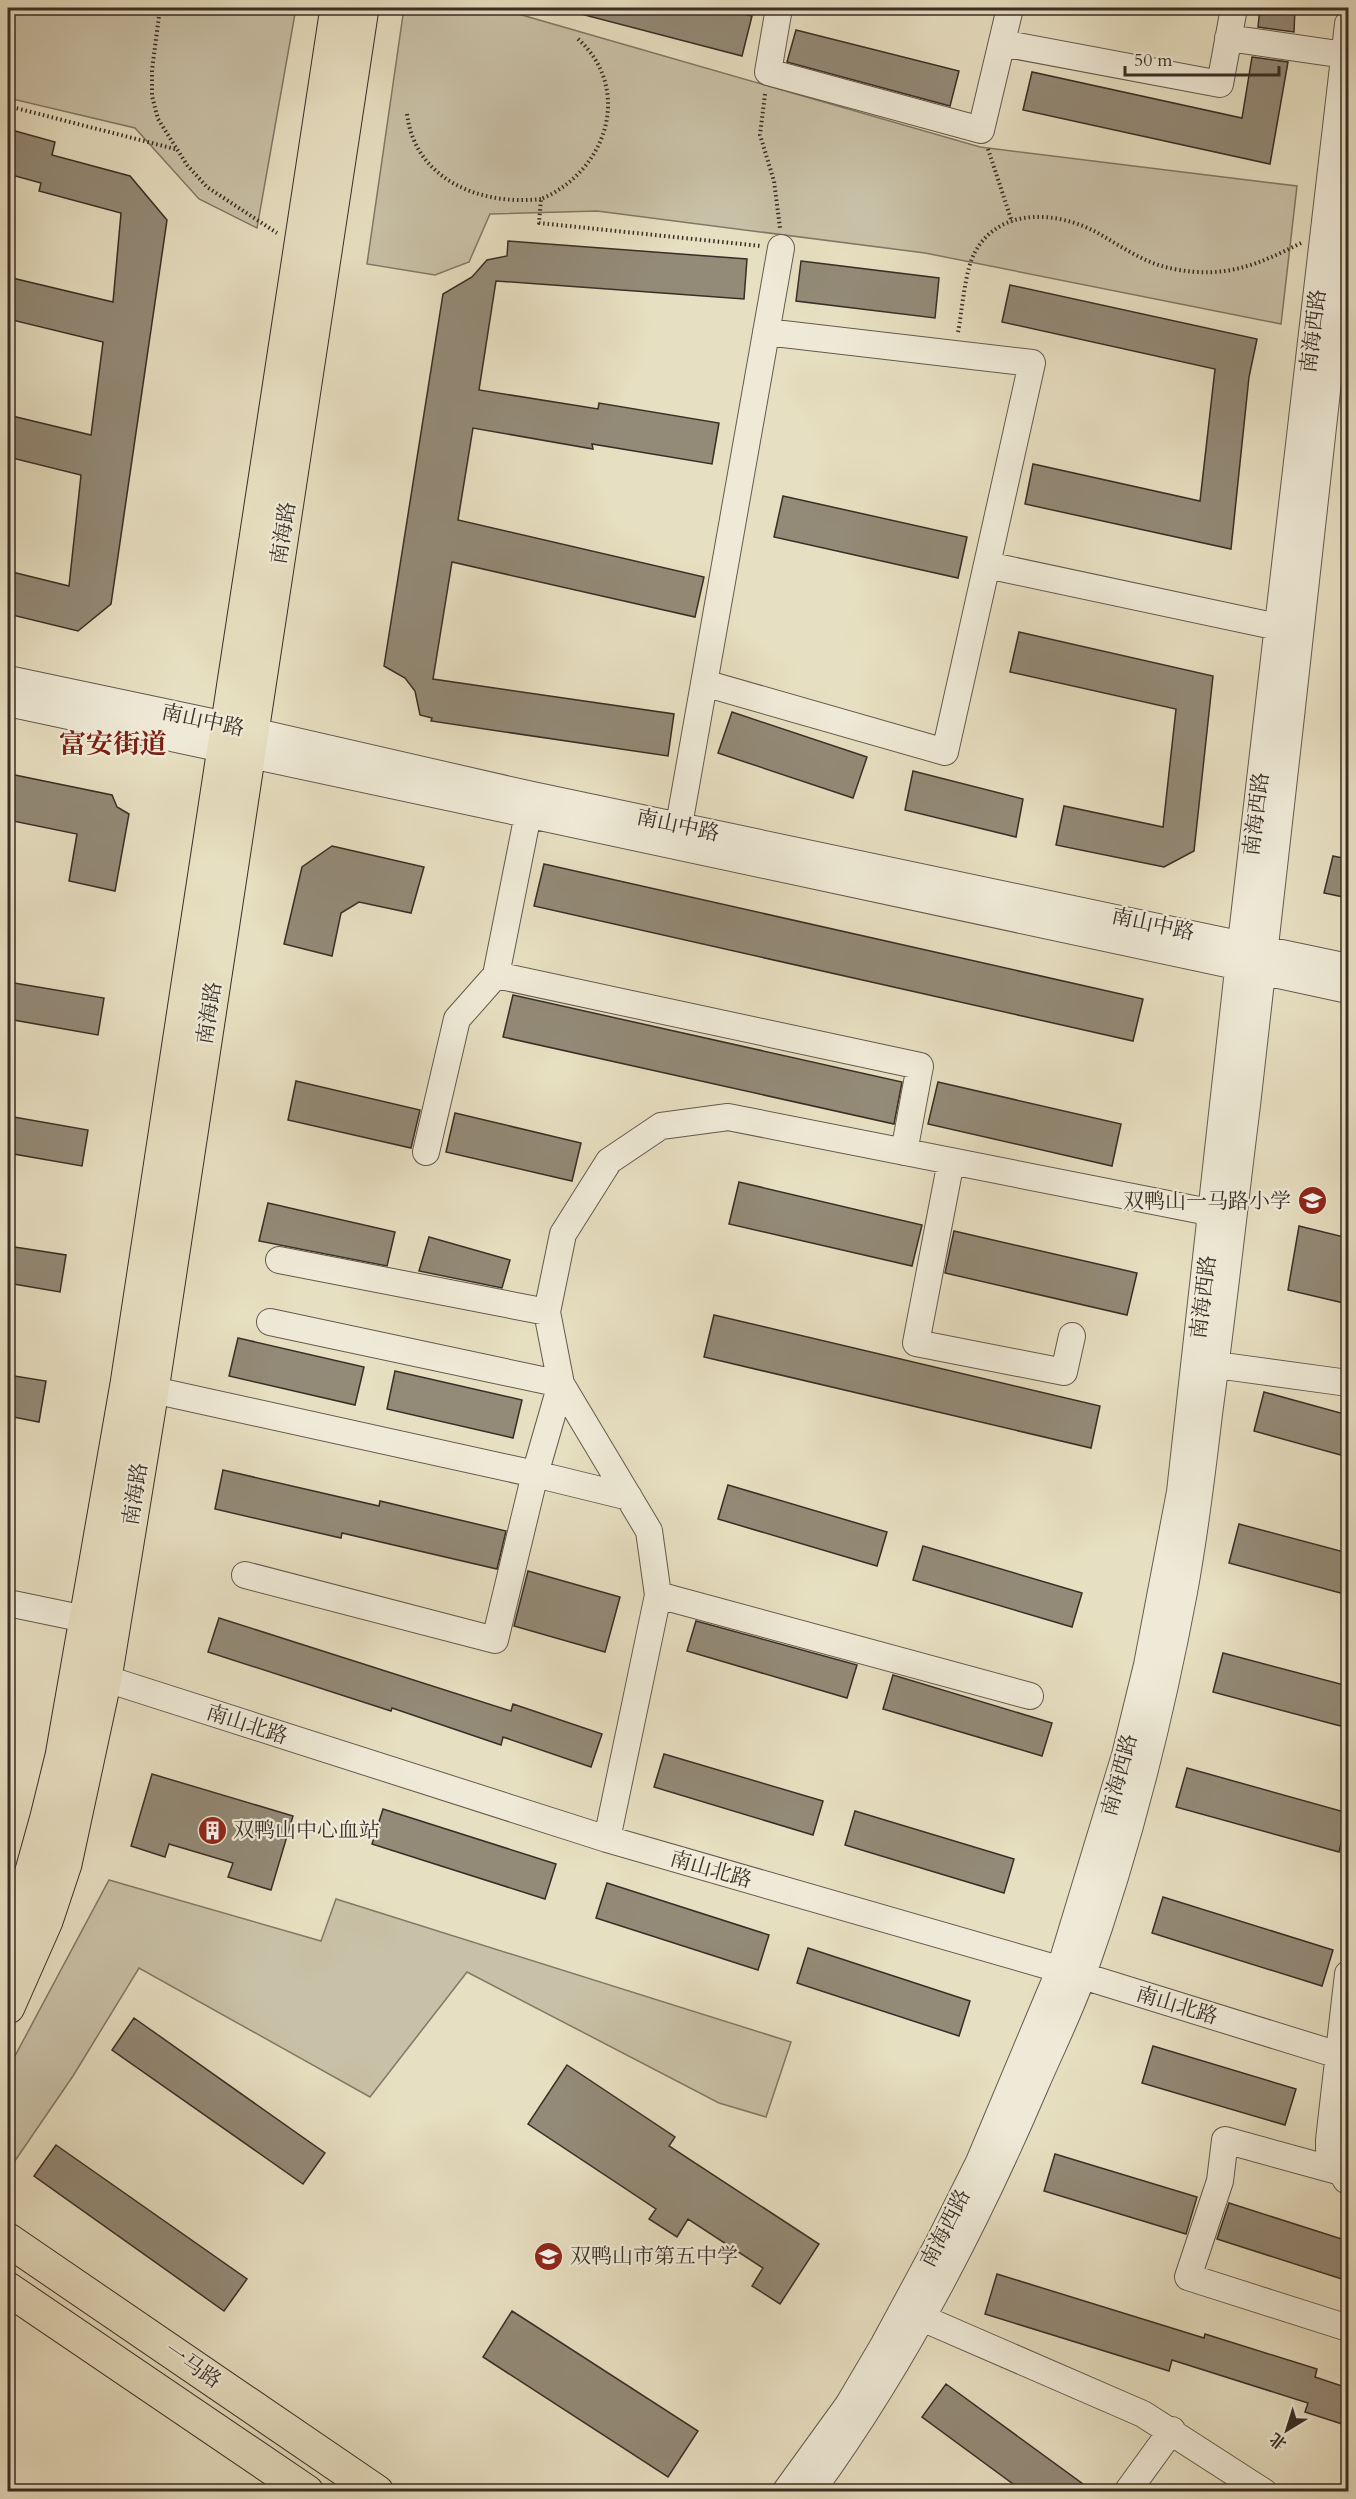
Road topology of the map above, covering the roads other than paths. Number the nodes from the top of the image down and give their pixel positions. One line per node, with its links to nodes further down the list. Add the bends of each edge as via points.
1 (337, 8): 18 (main road, 南海路, via 300,247)
2 (362, 8): 18 (main road, 南海路)
3 (779, 8): 8 (street, via 768,72 981,130)
4 (1010, 8): 8 (street)
5 (1234, 8): 7 (street)
6 (1348, 24): 9 (street, 南海西路)
7 (1228, 38): 8 (street, via 1220,84); 9 (street)
8 (1002, 43)
9 (1345, 55): 14 (street, 南海西路)
10 (1348, 201): 21 (street, 南海西路)
11 (781, 248): 12 (street)
12 (766, 332): 13 (street, via 1032,363); 16 (street)
13 (987, 565): 14 (street); 16 (street, via 945,752)
14 (1278, 627): 21 (street, 南海西路)
15 (8, 679): 18 (street, 南山中路)
16 (704, 684): 20 (street)
17 (8, 703): 18 (street, 南山中路)
18 (237, 740): 19 (street, 南山中路); 36 (main road, 南海路)
19 (530, 805): 20 (street, 南山中路); 21 (street, 南山中路); 23 (street)
20 (679, 825): 21 (street, 南山中路)
21 (1252, 957): 22 (street, 南山中路); 24 (street, 南山中路); 28 (street, 南海西路)
22 (1348, 966)
23 (496, 975): 25 (street, via 458,1019); 26 (street, via 920,1066)
24 (1348, 990)
25 (426, 1152)
26 (904, 1152): 27 (street); 30 (street, via 728,1117 662,1126 609,1161 563,1234)
27 (951, 1161): 28 (street); 32 (street, via 916,1343 1064,1372)
28 (1223, 1214): 33 (street, 南海西路); 47 (street, 南海西路, via 1180,1492 1147,1665)
29 (279, 1260): 30 (street)
30 (547, 1312): 35 (street)
31 (270, 1322): 35 (street)
32 (1072, 1336)
33 (1216, 1365): 34 (street); 47 (street, 南海西路, via 1197,1510 1166,1684 1136,1806)
34 (1348, 1383)
35 (561, 1384): 37 (street); 38 (street)
36 (139, 1387): 37 (street); 42 (main road, 南海路); 43 (main road, 南海路)
37 (535, 1474): 38 (street); 39 (street, via 495,1640)
38 (629, 1497): 40 (street, via 649,1531)
39 (245, 1575)
40 (658, 1595): 44 (street); 45 (street)
41 (8, 1603): 42 (street)
42 (85, 1619): 43 (main road, 南海路)
43 (91, 1674): 45 (street, 南山北路); 46 (main road, 南海路, via 62,1756 30,1878); 49 (main road, 南海路, via 65,1864 46,1921)
44 (1030, 1696)
45 (607, 1839): 47 (street, 南山北路)
46 (8, 1936)
47 (1071, 1973): 50 (street, 南山北路); 54 (street, 南海西路, via 1016,2130); 59 (street, 南海西路, via 938,2244 848,2404)
48 (1348, 1974): 50 (street)
49 (8, 2007)
50 (1344, 2057): 51 (street, via 1329,2152)
51 (1345, 2177): 55 (street, via 1225,2140 1220,2181 1188,2277)
52 (8, 2240): 58 (main road, 一马路)
53 (8, 2289): 57 (main road, 一马路)
54 (922, 2319): 56 (street); 60 (street, 南海西路, via 859,2425)
55 (1348, 2328)
56 (1172, 2430): 61 (street); 62 (street)
57 (307, 2492)
58 (377, 2492)
59 (785, 2492)
60 (811, 2492)
61 (1127, 2492)
62 (1264, 2492)

